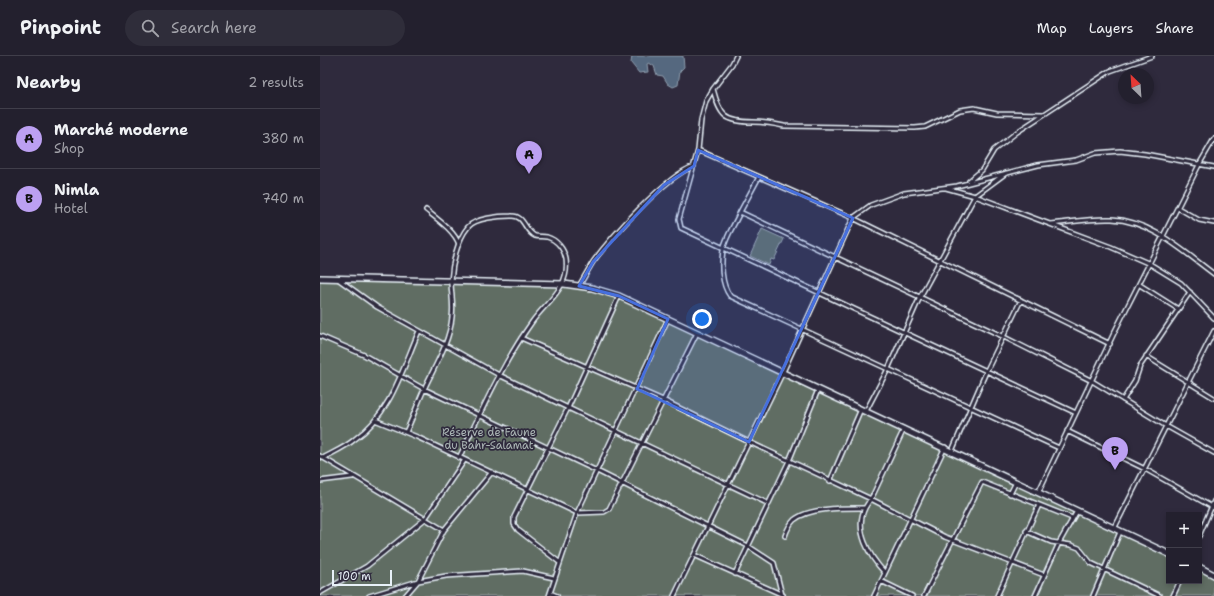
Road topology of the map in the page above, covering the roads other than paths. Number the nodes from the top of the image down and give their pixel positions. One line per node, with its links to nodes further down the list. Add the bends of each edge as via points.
1 (736, 56): 3 (street)
2 (1152, 56): 4 (street, via 1110,71)
3 (713, 89): 4 (street, via 716,102 728,119 784,126 915,128 925,127 960,110 974,108 997,113); 6 (street, via 706,101 701,120)
4 (1043, 114): 12 (street, via 1000,145 982,170)
5 (1214, 139): 7 (street)
6 (698, 150): 8 (street); 11 (street)
7 (1200, 163): 9 (street); 10 (street, via 1145,154 1109,152 1090,154 1070,162 1038,165); 15 (street)
8 (694, 166): 23 (street, via 679,219 681,228); 33 (street, via 686,168 664,185 636,214 593,262)
9 (1214, 167)
10 (1008, 172): 12 (street); 14 (street)
11 (759, 177): 17 (street); 18 (street)
12 (968, 182): 13 (street)
13 (945, 188): 14 (street); 18 (street, via 904,193 882,200)
14 (975, 196): 20 (street); 25 (street)
15 (1178, 208): 19 (street, via 1199,220); 21 (street)
16 (426, 210): 22 (street, via 456,238)
17 (740, 212): 23 (street); 24 (street)
18 (853, 218): 24 (street); 25 (street)
19 (1214, 223)
20 (1049, 224): 21 (street, via 1113,219 1136,224); 26 (street)
21 (1164, 237): 26 (street); 27 (street)
22 (459, 245): 30 (street); 31 (street, via 464,232 472,223 518,217 531,233 551,239 562,249 566,258)
23 (723, 249): 34 (street); 42 (street, via 723,279 730,296)
24 (834, 257): 34 (street); 37 (street)
25 (939, 261): 37 (street); 38 (street)
26 (1150, 264): 32 (street); 35 (street, via 1181,283)
27 (1214, 274)
28 (320, 278): 29 (main road)
29 (338, 279): 30 (main road); 43 (street, via 377,307)
30 (451, 281): 31 (main road); 51 (street, via 452,319)
31 (564, 284): 33 (main road); 49 (street)
32 (1140, 285): 39 (street); 50 (street)
33 (579, 286): 36 (main road)
34 (817, 292): 42 (street); 46 (street)
35 (1190, 292): 39 (street); 40 (street)
36 (619, 296): 41 (main road); 53 (street)
37 (920, 297): 46 (street); 48 (street)
38 (1021, 300): 48 (street); 50 (street)
39 (1178, 309): 52 (street)
40 (1214, 318)
41 (668, 319): 45 (main road); 63 (street)
42 (801, 329): 54 (street); 55 (street)
43 (418, 331): 51 (street); 57 (street)
44 (1214, 331): 60 (street)
45 (697, 332): 55 (main road); 65 (street)
46 (903, 333): 54 (street); 56 (street)
47 (320, 336): 57 (street, via 344,344)
48 (1004, 336): 56 (street); 59 (street)
49 (522, 338): 53 (street); 58 (street)
50 (1110, 344): 59 (street)
51 (445, 345): 58 (street); 62 (street)
52 (1146, 356): 60 (street); 66 (street)
53 (587, 366): 63 (street); 67 (street)
54 (888, 369): 68 (street); 69 (street)
55 (783, 372): 61 (main road); 78 (street)
56 (986, 372): 68 (street); 70 (street)
57 (399, 376): 62 (street); 72 (street, via 390,398)
58 (499, 376): 67 (street); 71 (street)
59 (1092, 381): 66 (street); 70 (street)
60 (1188, 381): 64 (street); 73 (street)
61 (819, 388): 69 (main road); 88 (street)
62 (424, 389): 71 (street); 77 (street)
63 (637, 389): 65 (street); 75 (street)
64 (1214, 398)
65 (663, 400): 78 (street); 79 (street)
66 (1123, 400): 73 (street)
67 (568, 408): 75 (street); 82 (street)
68 (971, 409): 81 (street); 83 (street)
69 (864, 410): 74 (main road); 94 (street)
70 (1076, 413): 76 (street)
71 (479, 416): 82 (street); 86 (street)
72 (375, 420): 77 (street); 85 (street, via 355,440)
73 (1166, 426): 84 (street); 89 (street)
74 (904, 429): 80 (main road); 101 (street)
75 (616, 430): 79 (street); 90 (street)
76 (1067, 431): 81 (street); 89 (street)
77 (406, 432): 86 (street)
78 (749, 442): 88 (street); 97 (street)
79 (641, 443): 96 (street); 97 (street)
80 (945, 448): 83 (main road); 111 (street)
81 (1059, 448): 99 (street)
82 (548, 449): 90 (street); 98 (street)
83 (952, 451): 95 (main road)
84 (1214, 452)
85 (322, 457): 92 (street)
86 (459, 458): 87 (street)
87 (464, 461): 91 (street); 110 (street)
88 (789, 461): 94 (street); 103 (street)
89 (1145, 469): 105 (street); 113 (street)
90 (597, 471): 96 (street); 108 (street)
91 (492, 472): 98 (street); 114 (street)
92 (353, 477): 93 (street); 110 (street)
93 (320, 481)
94 (830, 481): 101 (street)
95 (1016, 482): 99 (main road); 100 (street)
96 (622, 484): 108 (street, via 607,511); 112 (street)
97 (728, 484): 103 (street); 112 (street)
98 (528, 490): 108 (street); 124 (street, via 514,517 514,524 518,530)
99 (1038, 493): 107 (main road)
100 (1010, 494): 104 (street); 119 (street, via 982,482)
101 (871, 499): 106 (street); 111 (street)
102 (1214, 501): 105 (street)
103 (769, 504): 121 (street)
104 (1039, 505): 109 (street); 116 (street)
105 (1213, 507): 115 (street)
106 (865, 508): 118 (street, via 833,509 800,516 794,520); 129 (street, via 860,523 863,536 872,558)
107 (1077, 511): 109 (street); 113 (main road)
108 (577, 513): 124 (street)
109 (1072, 518): 120 (street)
110 (425, 519): 114 (street); 136 (street, via 354,575)
111 (909, 519): 119 (street); 129 (street)
112 (708, 527): 121 (street); 123 (street)
113 (1114, 529): 117 (main road)
114 (444, 530): 134 (street)
115 (1202, 530)
116 (1026, 531): 120 (street); 125 (street)
117 (1120, 532): 122 (main road); 127 (street)
118 (785, 536)
119 (952, 540): 125 (street); 146 (street)
120 (1059, 543): 127 (street, via 1079,548 1090,562); 131 (street)
121 (748, 546): 128 (street); 143 (street, via 774,563)
122 (1166, 553)
123 (694, 555): 128 (street); 138 (street)
124 (559, 562): 132 (street)
125 (1010, 563): 131 (street); 147 (street)
126 (1202, 568): 130 (main road)
127 (1104, 570): 149 (street); 150 (street)
128 (736, 574): 143 (street)
129 (885, 574): 133 (street)
130 (1214, 574)
131 (1044, 576): 148 (street)
132 (554, 578): 134 (street, via 518,571); 137 (street)
133 (881, 580): 144 (street); 145 (street)
134 (418, 581): 139 (street); 140 (street)
135 (1179, 584): 151 (street)
136 (320, 593)
137 (550, 595): 141 (street)
138 (675, 595): 142 (street)
139 (369, 596)
140 (405, 596)
141 (557, 596)
142 (680, 596)
143 (783, 596)
144 (874, 596)
145 (912, 596)
146 (924, 596)
147 (997, 596)
148 (1035, 596)
149 (1093, 596)
150 (1160, 596)
151 (1173, 596)

